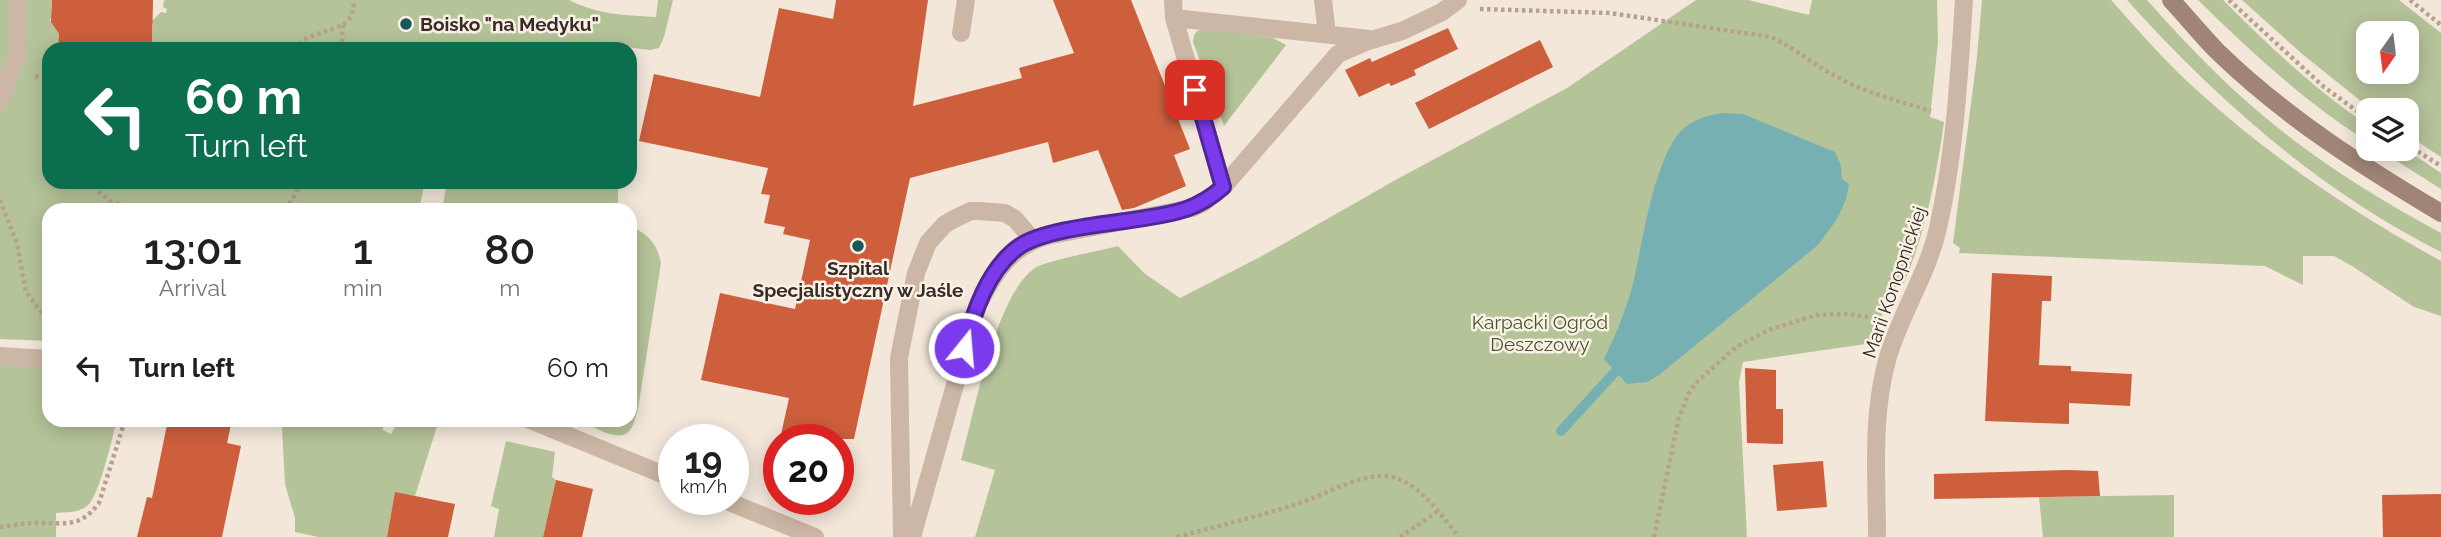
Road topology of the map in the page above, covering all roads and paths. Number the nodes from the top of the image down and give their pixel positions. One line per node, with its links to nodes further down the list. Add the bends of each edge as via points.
1 (17, 0): 19 (street, via 17,54)
2 (354, 0): 12 (path, via 352,16)
3 (966, 0): 14 (street)
4 (1323, 0): 15 (street)
5 (1458, 0): 11 (street)
6 (1964, 0): 21 (street, Marii Konopnickiej)
7 (2171, 0): 28 (main road, via 2218,51 2297,120)
8 (2229, 0): 20 (path, via 2323,87)
9 (2410, 0): 13 (path)
10 (1173, 9): 15 (street); 24 (street)
11 (1442, 12): 16 (street); 21 (path, via 1478,8 1610,13 1771,37 1862,89)
12 (343, 25): 17 (path); 18 (path)
13 (2441, 25)
14 (961, 33)
15 (1328, 34): 16 (street)
16 (1376, 39): 24 (street, via 1338,54)
17 (302, 42)
18 (342, 42)
19 (0, 102)
20 (2356, 110)
21 (1955, 118): 47 (street, Marii Konopnickiej, via 1938,231 1896,334 1882,383 1877,425)
22 (2419, 152): 23 (path)
23 (2441, 166)
24 (1223, 187): 29 (street, via 1192,208)
25 (96, 189): 27 (path)
26 (0, 201): 30 (path, via 17,244 26,292)
27 (113, 203)
28 (2441, 213)
29 (1033, 240): 41 (street, via 1005,213 971,211 944,225 921,258 900,358); 42 (street, via 1012,254 977,307)
30 (42, 313)
31 (1848, 314): 46 (path, via 1817,315 1768,330 1736,347 1696,383 1679,417)
32 (0, 356): 33 (street)
33 (42, 359)
34 (123, 427): 39 (path, via 99,503 92,512 65,524)
35 (547, 427): 36 (street)
36 (658, 472)
37 (749, 510): 40 (street)
38 (1437, 512): 43 (path, via 1409,485 1392,477 1376,477); 44 (path); 45 (path)
39 (0, 527)
40 (815, 537)
41 (902, 537)
42 (912, 537)
43 (1177, 537)
44 (1400, 537)
45 (1459, 537)
46 (1654, 537)
47 (1877, 537)

